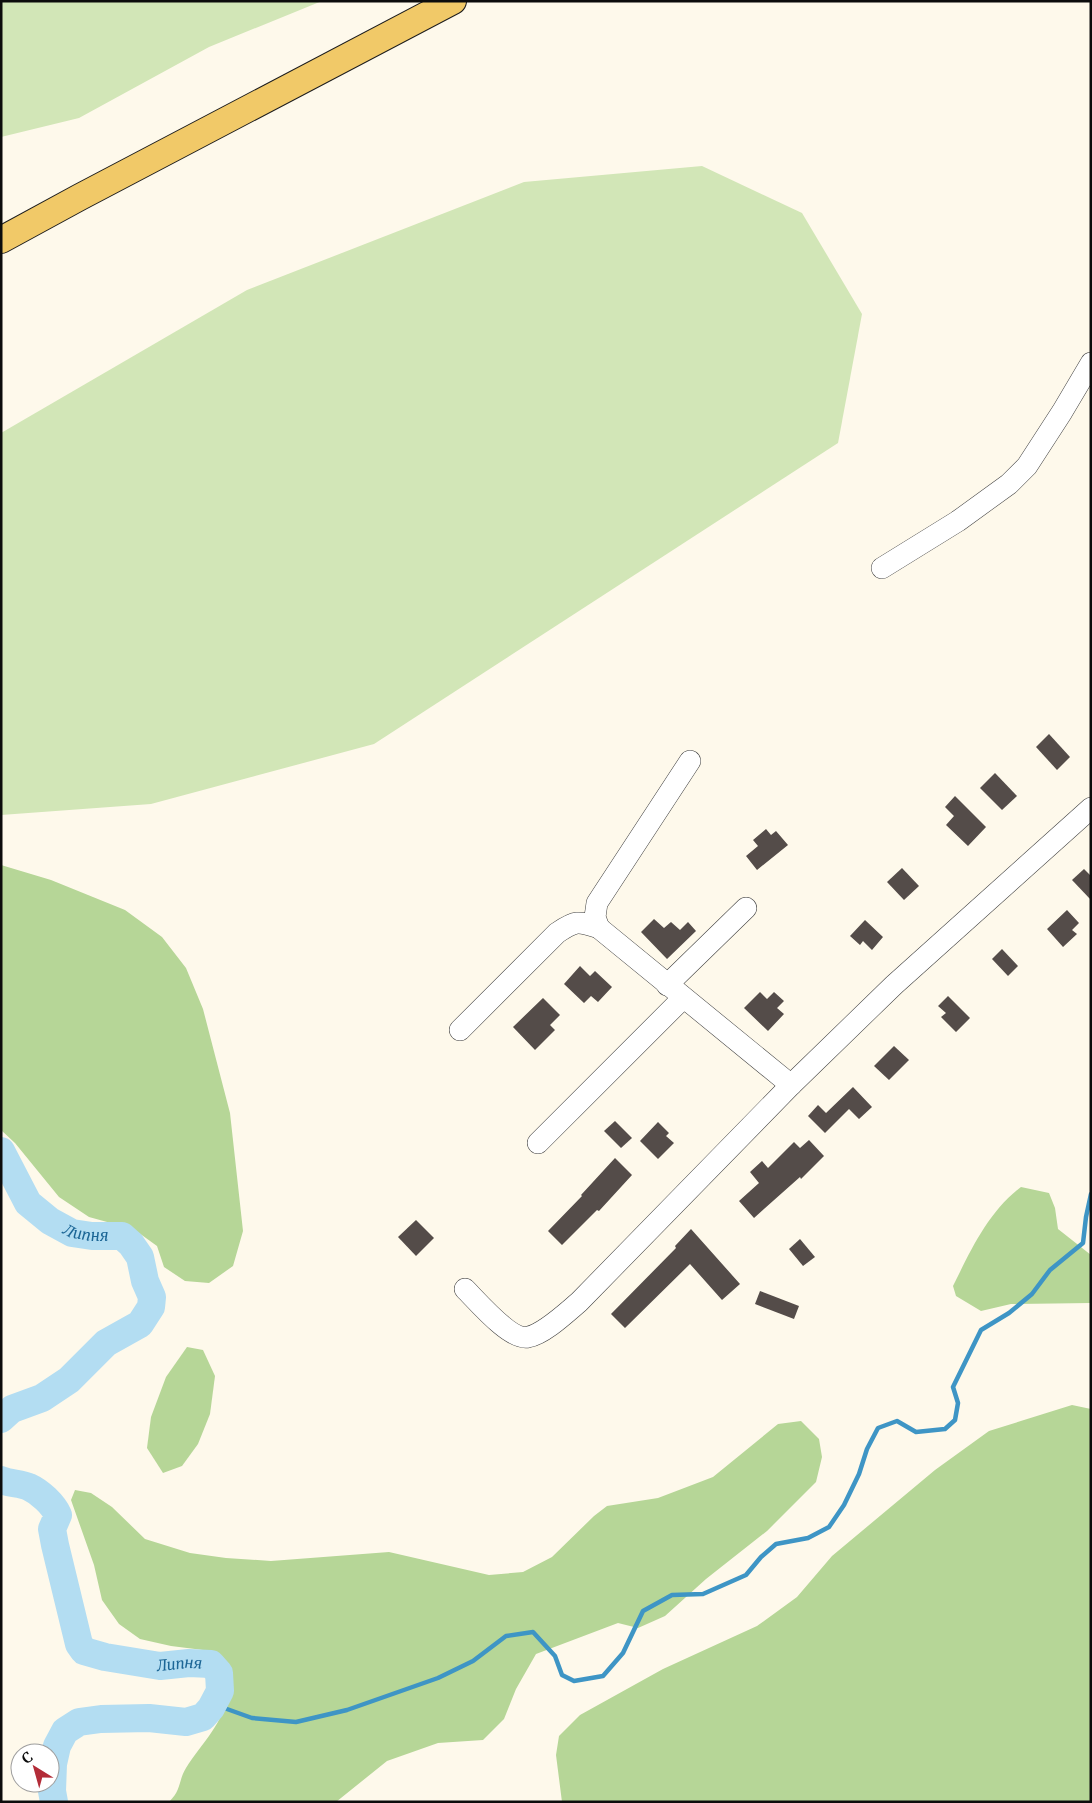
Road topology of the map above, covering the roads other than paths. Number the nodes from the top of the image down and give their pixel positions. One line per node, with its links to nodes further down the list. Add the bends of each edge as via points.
1 (453, 1): 2 (main road)
2 (1, 240)
3 (1091, 363): 4 (street, via 1026,466 1009,484 958,521)
4 (882, 568)
5 (690, 761): 8 (street, via 597,903 595,917)
6 (1091, 808): 11 (street, via 894,985)
7 (746, 908): 9 (street)
8 (599, 928): 9 (street); 10 (street, via 582,922 571,924 557,933)
9 (675, 992): 11 (street); 12 (street)
10 (460, 1030)
11 (791, 1085): 13 (street, via 579,1302 541,1331 528,1337 516,1336)
12 (538, 1143)
13 (465, 1290)

